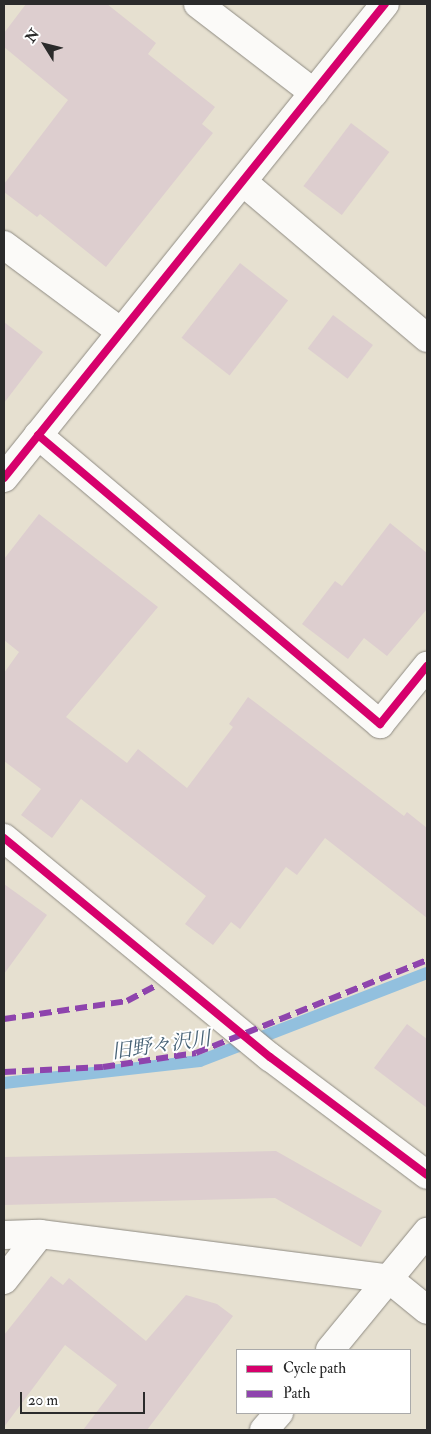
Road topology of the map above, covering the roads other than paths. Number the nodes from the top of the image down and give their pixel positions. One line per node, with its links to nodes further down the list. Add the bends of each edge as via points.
1 (198, 4): 3 (street)
2 (385, 4): 3 (street)
3 (314, 93): 4 (street)
4 (243, 182): 6 (street); 7 (street)
5 (4, 245): 6 (street)
6 (120, 331): 8 (street)
7 (427, 338)
8 (38, 435): 9 (street); 10 (street, via 380,724)
9 (4, 478)
10 (427, 666)
11 (4, 838): 12 (street, via 270,1057)
12 (427, 1176)
13 (427, 1232): 16 (street)
14 (40, 1234): 15 (street); 16 (street); 17 (street)
15 (4, 1235)
16 (389, 1279): 18 (street); 19 (street)
17 (4, 1280)
18 (427, 1310)
19 (331, 1349)
20 (278, 1414): 21 (street)
21 (264, 1430)

